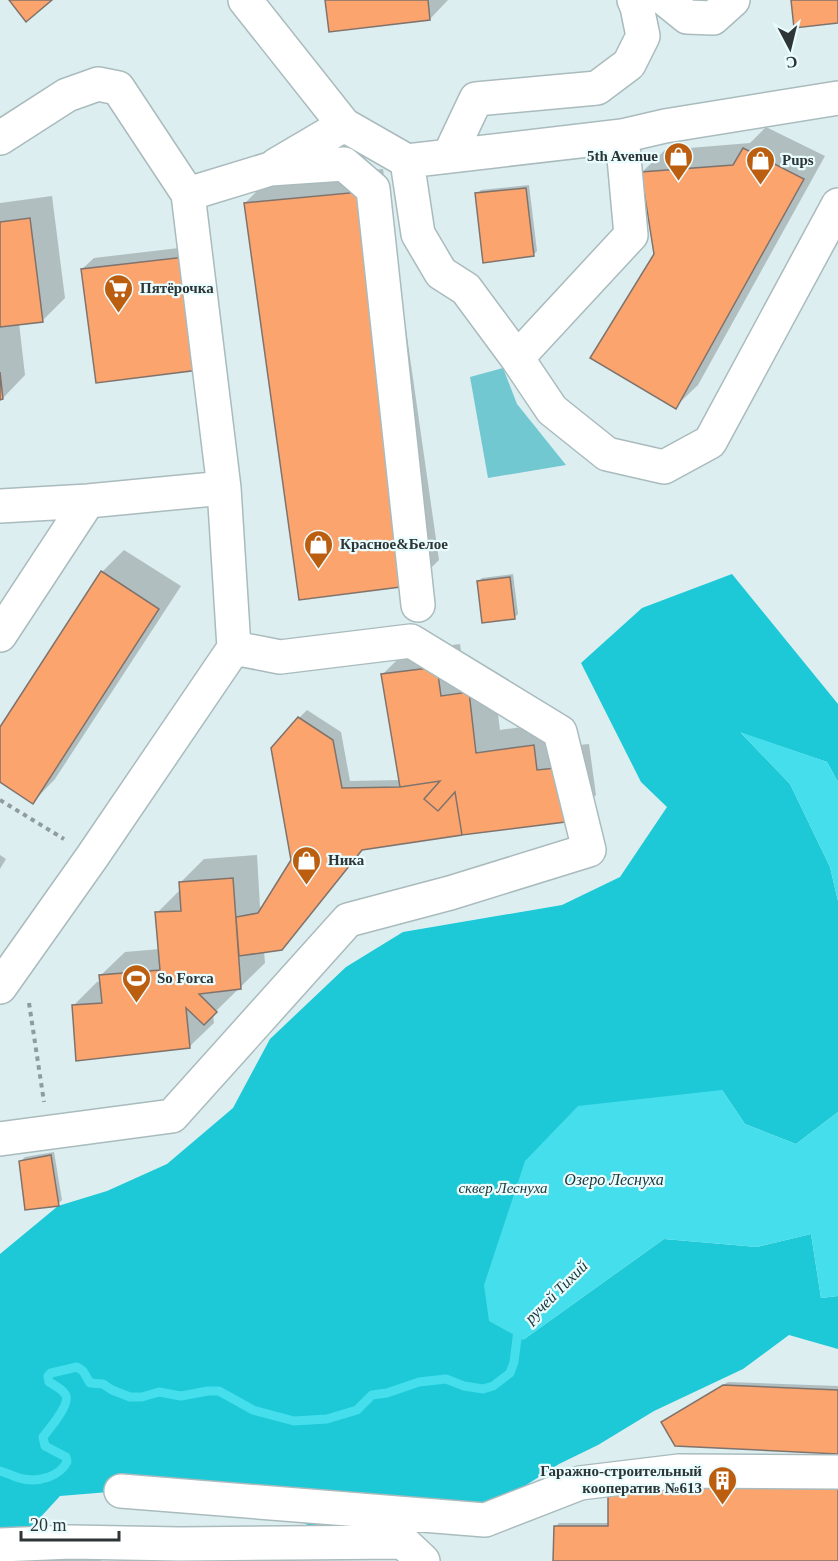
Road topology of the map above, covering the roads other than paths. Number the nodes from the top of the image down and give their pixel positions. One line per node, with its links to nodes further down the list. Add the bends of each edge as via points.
1 (245, 0): 6 (street)
2 (634, 0): 9 (street, via 643,36 629,64 597,88 476,99)
3 (666, 0): 4 (street, via 687,17 713,18)
4 (733, 0)
5 (838, 98): 7 (street)
6 (344, 125): 10 (street); 11 (street)
7 (622, 136): 9 (street); 14 (street, via 631,235)
8 (0, 138): 12 (street, via 67,95 98,84 118,88)
9 (449, 156): 10 (street)
10 (407, 160): 14 (street, via 418,234 441,273 466,289)
11 (270, 169): 12 (street); 18 (street, via 344,164 373,189)
12 (188, 194): 15 (street)
13 (838, 205): 14 (street, via 710,442 664,467 607,453 552,410)
14 (517, 358)
15 (225, 488): 16 (street); 20 (street)
16 (88, 501): 17 (street); 19 (street)
17 (0, 506)
18 (418, 604)
19 (0, 635)
20 (234, 648): 21 (street); 22 (street, via 280,657 411,641 560,732 589,850 348,920 172,1116)
21 (0, 987)
22 (0, 1139)
23 (838, 1472): 24 (street, via 679,1471 580,1483 485,1520)
24 (121, 1491)
25 (0, 1545): 26 (street, via 403,1542)
26 (423, 1561)

